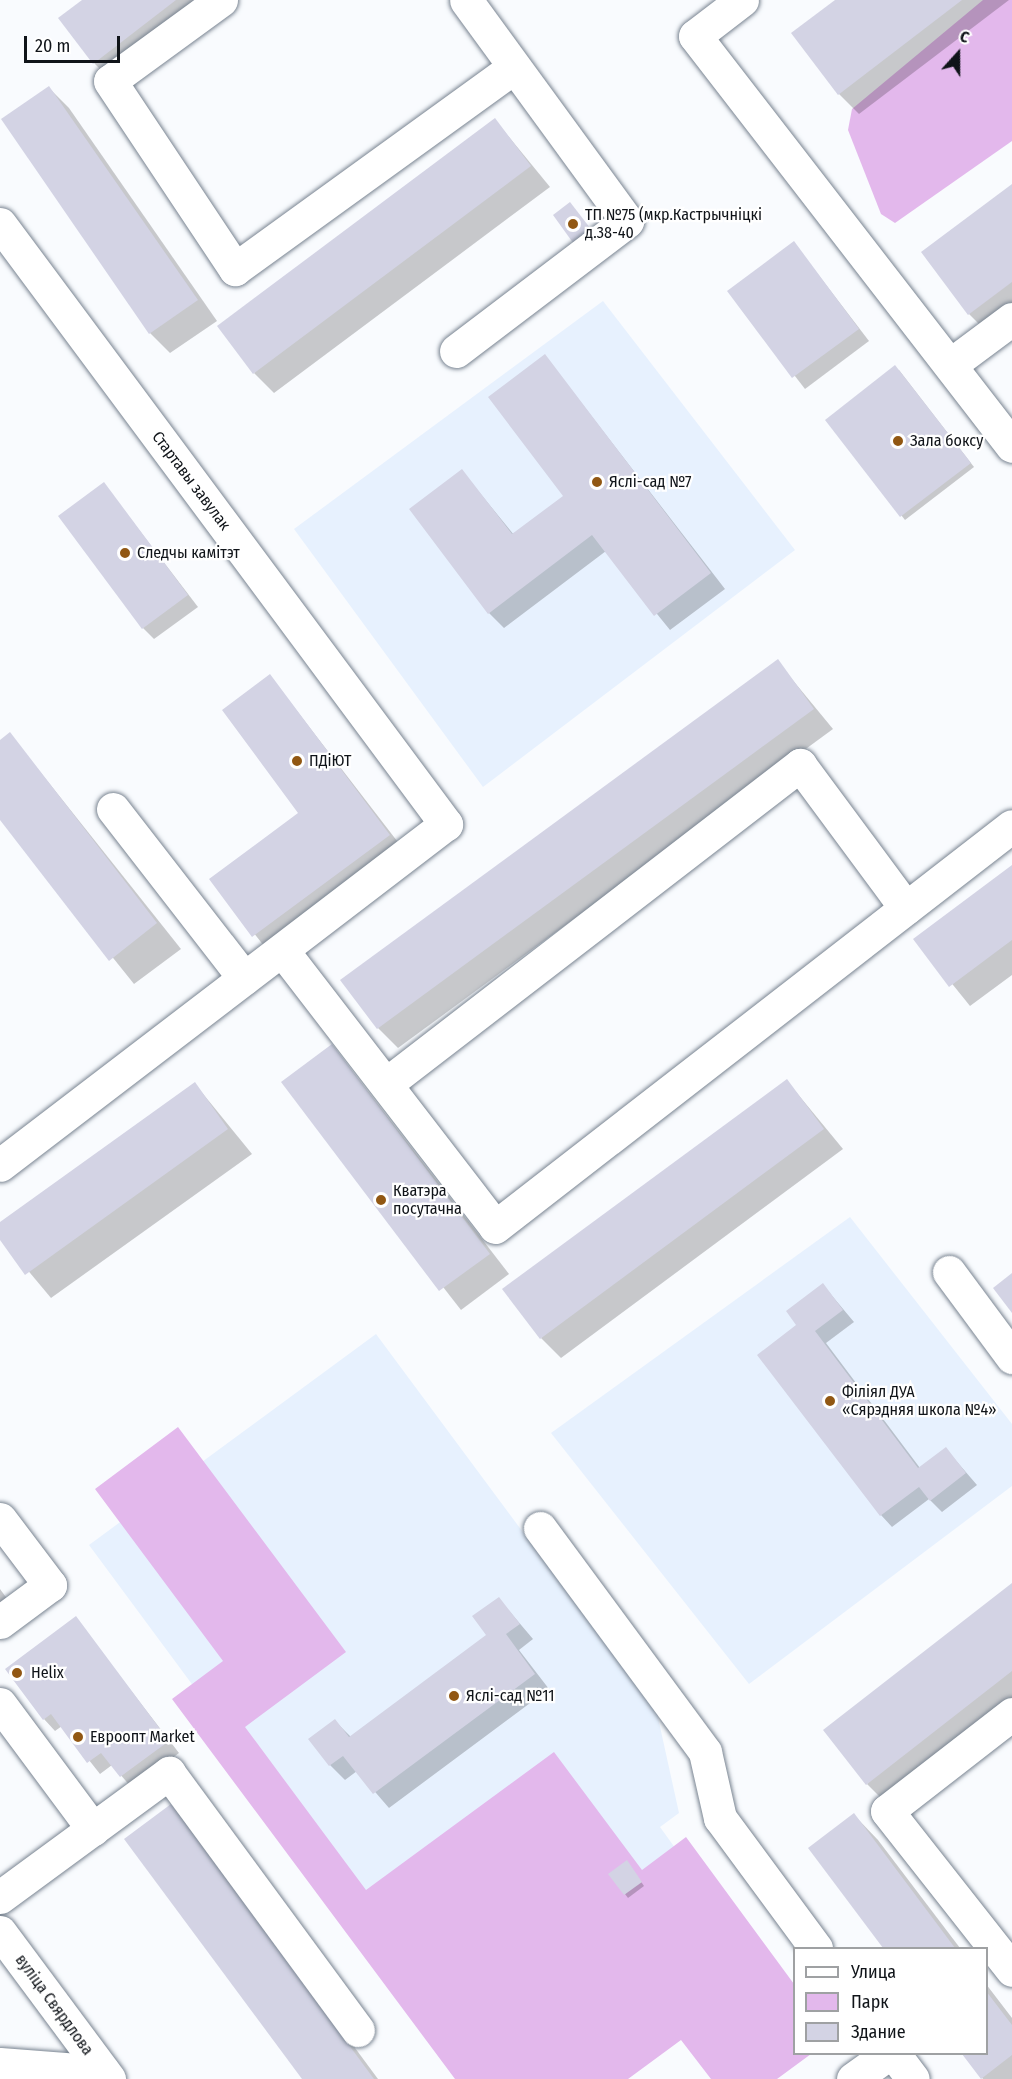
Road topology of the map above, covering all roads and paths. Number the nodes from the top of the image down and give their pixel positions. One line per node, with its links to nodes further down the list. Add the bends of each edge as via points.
1 (221, 0): 4 (street, via 110,81 235,269)
2 (466, 0): 4 (street)
3 (742, 0): 8 (street, via 695,36)
4 (514, 67): 7 (street, via 627,221)
5 (0, 224): 13 (street, Стартавы завулак, via 446,824)
6 (1012, 319): 8 (street)
7 (456, 351)
8 (950, 365): 9 (street)
9 (1009, 436)
10 (113, 809): 14 (street)
11 (1012, 826): 12 (street)
12 (906, 908): 15 (street, via 495,1227); 15 (street, via 800,765)
13 (282, 950): 14 (street); 15 (street)
14 (244, 978): 16 (street)
15 (386, 1084)
16 (0, 1165)
17 (949, 1272): 18 (street)
18 (1012, 1357)
19 (0, 1520): 21 (street, via 50,1585)
20 (540, 1528): 27 (street, via 705,1752 720,1818)
21 (0, 1622)
22 (0, 1704): 24 (street)
23 (1012, 1714): 28 (street, via 888,1811)
24 (93, 1829): 25 (street); 29 (street, via 169,1773)
25 (0, 1897)
26 (0, 1932): 33 (street, вуліца Свярдлова)
27 (815, 1947)
28 (1012, 1970)
29 (358, 2030)
30 (887, 2055): 34 (street)
31 (895, 2055): 35 (street)
32 (0, 2064): 33 (street)
33 (106, 2076)
34 (853, 2079)
35 (913, 2079)

